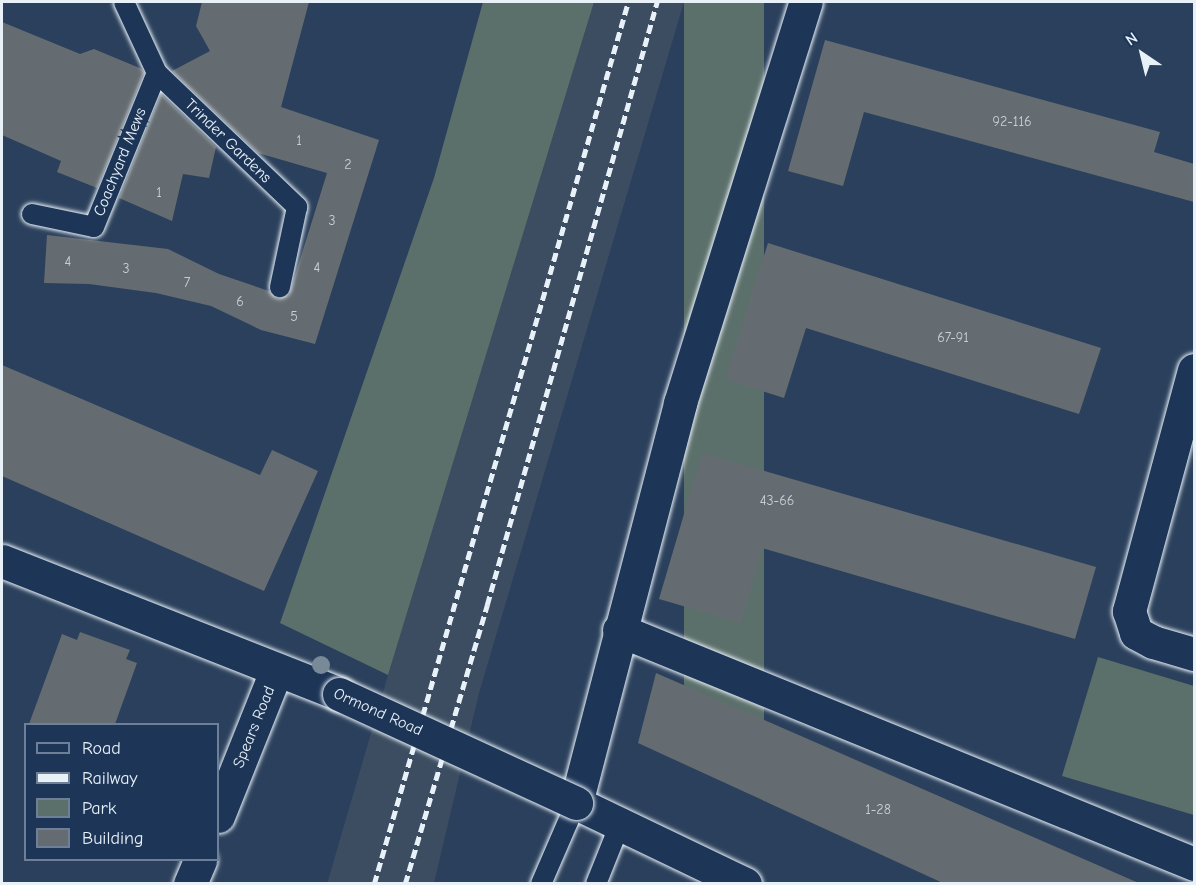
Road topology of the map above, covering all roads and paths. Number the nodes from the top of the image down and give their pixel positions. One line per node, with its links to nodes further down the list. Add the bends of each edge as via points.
1 (124, 2): 3 (lane, Trinder Gardens)
2 (806, 2): 8 (street, via 680,403)
3 (157, 73): 4 (lane, Coachyard Mews, via 94,227); 5 (lane, Trinder Gardens, via 297,207)
4 (32, 214)
5 (280, 287)
6 (1194, 370): 9 (street, via 1129,611 1136,633)
7 (4, 570): 10 (street, Ormond Road)
8 (620, 630): 11 (street); 15 (street)
9 (1194, 654)
10 (276, 670): 11 (street, Ormond Road, bridge, via 339,694); 12 (street, Spears Road)
11 (576, 803): 13 (street, Ormond Road); 17 (lane)
12 (219, 813)
13 (620, 824): 18 (lane); 19 (street, Ormond Road)
14 (200, 861): 16 (street)
15 (1194, 864)
16 (190, 884)
17 (541, 884)
18 (596, 884)
19 (745, 884)

